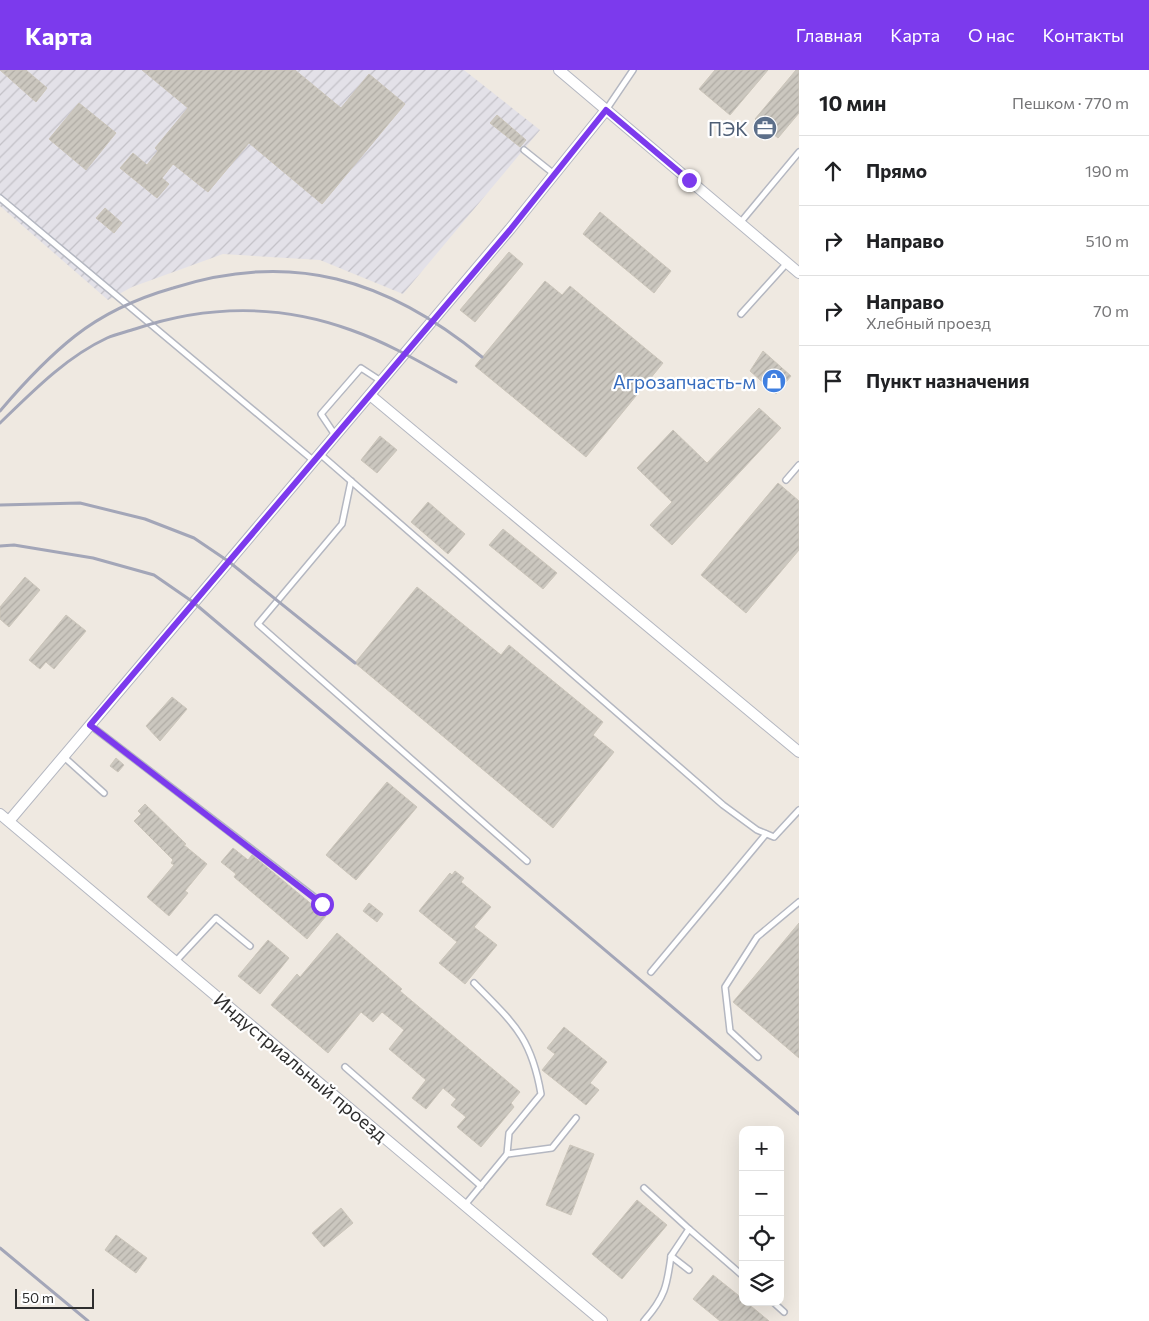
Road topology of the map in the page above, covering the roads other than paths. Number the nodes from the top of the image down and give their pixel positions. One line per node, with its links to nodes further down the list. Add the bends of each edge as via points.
1 (559, 70): 3 (street)
2 (634, 70): 3 (lane)
3 (606, 110): 6 (street); 8 (street)
4 (524, 150): 6 (lane)
5 (799, 152): 8 (lane)
6 (554, 174): 12 (street)
7 (0, 198): 15 (lane)
8 (740, 223): 9 (street)
9 (787, 262): 10 (street); 11 (lane)
10 (799, 272)
11 (741, 314)
12 (381, 381): 13 (street); 14 (lane, via 361,368 321,414)
13 (370, 395): 14 (street); 20 (street)
14 (336, 435): 15 (street)
15 (317, 457): 18 (lane); 19 (street)
16 (799, 466): 17 (lane)
17 (786, 480)
18 (351, 481): 26 (lane, via 716,799); 27 (lane, via 342,524 258,624)
19 (90, 725): 21 (street); 29 (lane)
20 (799, 752)
21 (64, 757): 22 (lane); 25 (street)
22 (104, 793)
23 (799, 810): 26 (lane, via 774,837)
24 (0, 814): 25 (street, Индустриальный проезд)
25 (9, 822): 31 (street, Индустриальный проезд)
26 (766, 834): 32 (lane)
27 (527, 861)
28 (799, 902): 34 (lane, via 757,937 725,987 730,1032)
29 (322, 904)
30 (250, 946): 31 (lane, via 216,918)
31 (175, 962): 40 (street, Индустриальный проезд)
32 (652, 972)
33 (474, 983): 37 (lane, via 524,1037 541,1094 509,1133)
34 (758, 1057)
35 (345, 1067): 38 (lane)
36 (576, 1118): 37 (lane, via 552,1148)
37 (507, 1154): 38 (lane)
38 (481, 1186): 40 (lane)
39 (644, 1188): 41 (lane)
40 (465, 1206): 47 (street, Индустриальный проезд)
41 (689, 1229): 42 (lane); 44 (lane)
42 (671, 1256): 43 (lane); 48 (lane, via 667,1288)
43 (689, 1270)
44 (739, 1273)
45 (777, 1306): 46 (lane)
46 (784, 1312)
47 (602, 1321)
48 (644, 1321)

